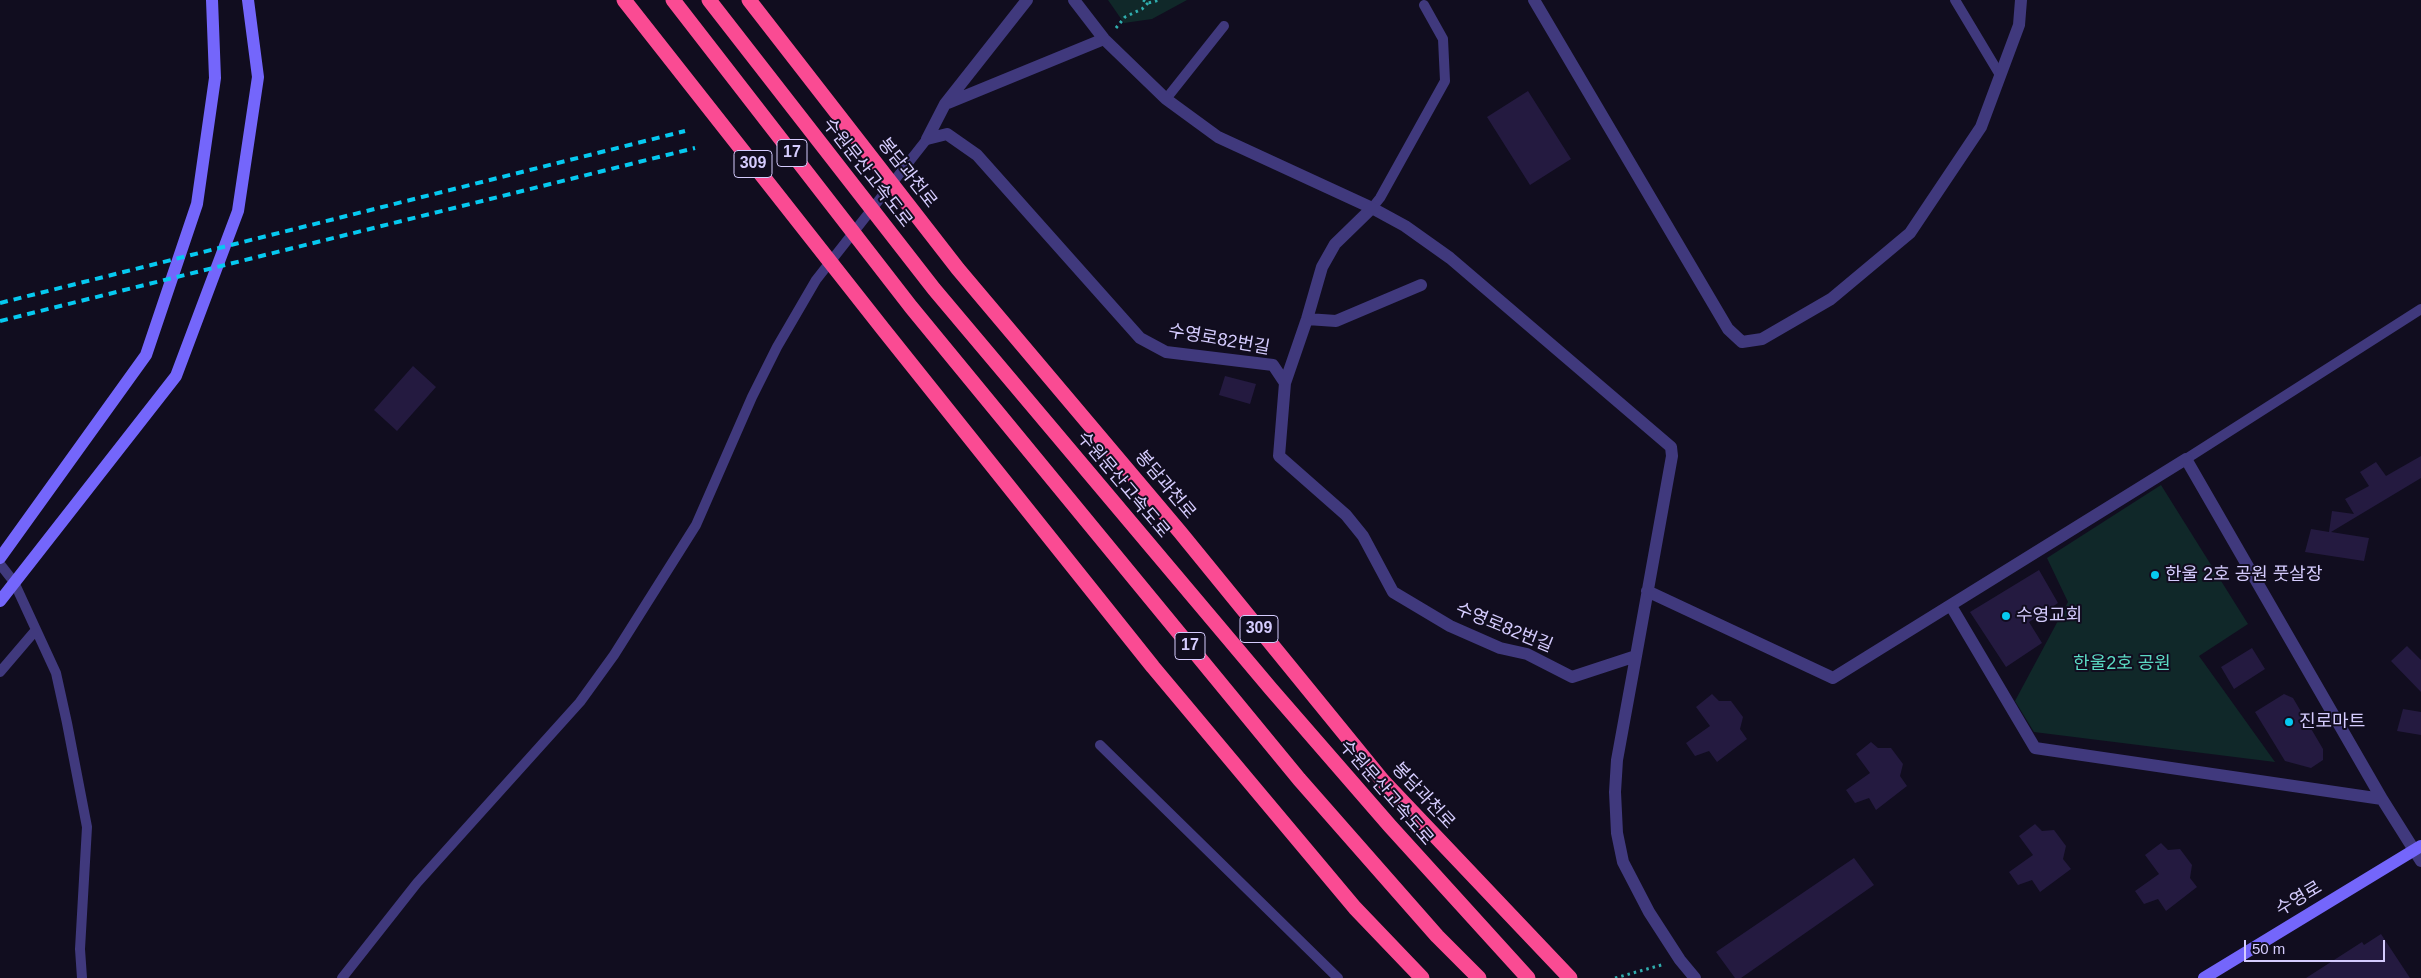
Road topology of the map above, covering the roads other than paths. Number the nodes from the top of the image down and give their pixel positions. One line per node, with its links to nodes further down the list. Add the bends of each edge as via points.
1 (212, 0): 25 (main road, via 215,78 197,204 146,355)
2 (248, 0): 27 (main road, via 258,77 238,211 176,376)
3 (624, 0): 40 (highway, 309, via 1153,667 1355,908)
4 (672, 0): 41 (highway, 17, via 911,307 1299,779 1437,936)
5 (709, 0): 42 (highway, 수원문산고속도로 / 17, via 934,289 1308,732)
6 (749, 0): 43 (highway, 봉담과천로 / 309, via 958,269 1180,532 1383,781)
7 (1027, 0): 17 (street)
8 (1074, 0): 14 (street)
9 (1534, 0): 15 (street, via 1728,328 1742,342 1762,339 1831,299 1910,233 1980,126)
10 (1955, 0): 15 (lane)
11 (2020, 0): 15 (street, via 2019,25)
12 (1424, 5): 19 (lane, via 1443,39 1445,81)
13 (1224, 26): 16 (lane)
14 (1104, 39): 16 (street); 17 (street)
15 (2000, 75)
16 (1166, 99): 19 (street, via 1218,137)
17 (945, 104): 18 (street)
18 (927, 139): 23 (street, 수영로82번길, via 947,134 977,155 1140,338 1166,352 1273,365); 38 (lane, via 816,280 752,397 696,525 614,655 580,702 422,876)
19 (1372, 208): 22 (street, via 1335,244 1322,267); 28 (street, via 1405,226 1450,258 1670,447 1672,456)
20 (1420, 285): 22 (street, via 1336,320)
21 (2421, 309): 24 (lane)
22 (1307, 320): 23 (street)
23 (1285, 383): 32 (street, 수영로82번길, via 1278,456 1346,515 1363,536 1393,592 1450,626 1500,648 1527,654 1572,677)
24 (2186, 458): 30 (street); 35 (street)
25 (0, 558)
26 (0, 564): 27 (lane)
27 (14, 582): 29 (main road); 31 (lane)
28 (1647, 591): 30 (street, via 1833,678); 32 (street)
29 (0, 601)
30 (1951, 606): 35 (street, via 2035,748)
31 (35, 631): 33 (lane); 37 (lane, via 56,673 87,826 80,949)
32 (1636, 656): 44 (street, via 1617,760 1617,834 1623,862 1649,912)
33 (0, 672)
34 (1100, 745): 39 (lane)
35 (2382, 799): 36 (street)
36 (2419, 853): 45 (main road, 수영로)
37 (82, 978)
38 (342, 978)
39 (1338, 978)
40 (1422, 978)
41 (1479, 978)
42 (1528, 978)
43 (1570, 978)
44 (1695, 978)
45 (2204, 978)

